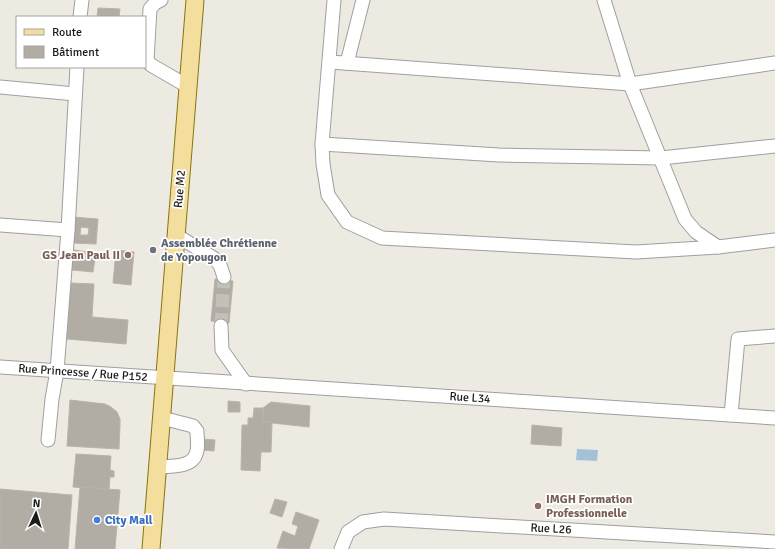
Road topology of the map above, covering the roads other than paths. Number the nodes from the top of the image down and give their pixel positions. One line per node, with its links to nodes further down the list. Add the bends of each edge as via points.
1 (82, 0): 7 (street)
2 (161, 0): 14 (street, via 155,2 150,9 147,60)
3 (195, 0): 14 (main road, Rue M2)
4 (334, 0): 8 (street)
5 (363, 0): 9 (street)
6 (604, 0): 12 (street)
7 (80, 16)
8 (330, 62): 9 (street); 16 (street)
9 (347, 63): 12 (street)
10 (775, 63): 12 (street)
11 (77, 68): 15 (street)
12 (630, 84): 18 (street)
13 (0, 87): 15 (street)
14 (188, 87): 21 (main road, Rue M2)
15 (75, 94): 20 (street)
16 (322, 144): 18 (street, via 499,155); 23 (street, via 328,195 347,222 382,238 636,252)
17 (775, 146): 18 (street)
18 (661, 158): 23 (street, via 685,219 696,232)
19 (0, 225): 20 (street)
20 (68, 230): 28 (street)
21 (176, 235): 24 (street, via 218,262); 29 (main road, Rue M2)
22 (775, 240): 23 (street)
23 (718, 247)
24 (224, 277)
25 (221, 326): 30 (street, via 222,350)
26 (775, 336): 31 (street, via 738,339)
27 (0, 367): 28 (street, Rue Princesse / Rue P152)
28 (57, 371): 29 (street, Rue Princesse / Rue P152); 34 (street)
29 (166, 378): 30 (street, Rue L34); 32 (main road, Rue M2)
30 (246, 384): 31 (street, Rue L34)
31 (731, 415): 33 (street, Rue L34)
32 (162, 418): 35 (main road, Rue M2); 35 (street, via 193,426 197,431 198,443 196,455 190,462)
33 (775, 418)
34 (48, 440)
35 (158, 467): 37 (main road, Rue M2)
36 (775, 542): 38 (street, Rue L26, via 384,519 358,525 348,532)
37 (151, 549)
38 (341, 549)

